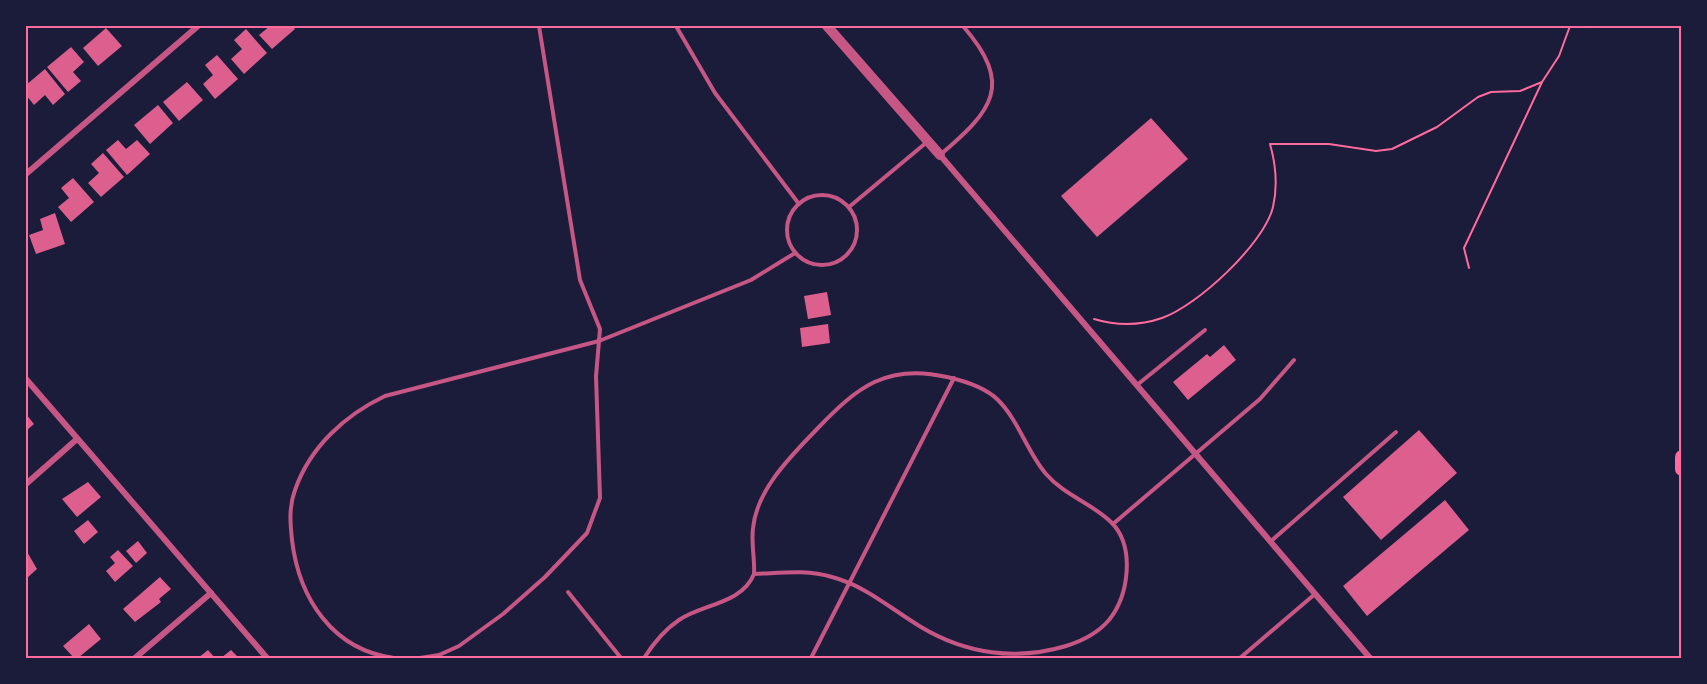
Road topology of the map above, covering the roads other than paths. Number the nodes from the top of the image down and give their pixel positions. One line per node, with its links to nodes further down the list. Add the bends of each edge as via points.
1 (198, 26): 8 (street)
2 (539, 26): 13 (lane, via 580,280 599,322)
3 (676, 26): 9 (lane, via 715,93)
4 (827, 26): 6 (street)
5 (963, 26): 7 (lane, via 987,57 992,81 990,94 981,117)
6 (928, 142): 7 (street); 10 (lane)
7 (940, 155): 17 (street)
8 (26, 174)
9 (799, 204): 10 (lane, via 825,195); 11 (lane, via 788,223 787,235)
10 (849, 207): 11 (lane, via 857,226 856,237 844,258 812,264)
11 (795, 253): 13 (lane, via 751,280)
12 (1204, 330): 17 (lane)
13 (599, 341): 34 (lane, via 385,396 343,422 316,450 301,475 291,505 293,550 304,589 336,635 362,651); 35 (lane, via 596,376 602,477 592,524 573,549 503,614 459,646)
14 (1294, 360): 20 (lane, via 1260,399)
15 (954, 378): 24 (lane, via 998,400 1040,467 1060,490); 26 (lane, via 923,371 886,376 826,419 788,460 764,495 753,526); 27 (lane)
16 (26, 379): 19 (street)
17 (1136, 385): 20 (street)
18 (1396, 432): 25 (lane)
19 (77, 439): 23 (street); 29 (street)
20 (1196, 455): 24 (lane); 25 (street)
21 (1682, 458): 22 (highway)
22 (1682, 470)
23 (26, 484)
24 (1113, 524): 31 (lane, via 1122,538 1126,563 1124,588 1108,621 1085,639 1067,646)
25 (1270, 542): 30 (street)
26 (754, 574): 27 (lane, via 803,571); 37 (lane, via 744,588 729,598 679,620)
27 (849, 583): 31 (lane, via 940,637); 38 (lane)
28 (568, 592): 36 (lane)
29 (211, 593): 32 (street); 33 (street)
30 (1315, 594): 39 (lane); 40 (street)
31 (1000, 657)
32 (135, 658)
33 (267, 658)
34 (394, 658)
35 (420, 658)
36 (621, 658)
37 (644, 658)
38 (811, 658)
39 (1240, 658)
40 (1370, 658)

